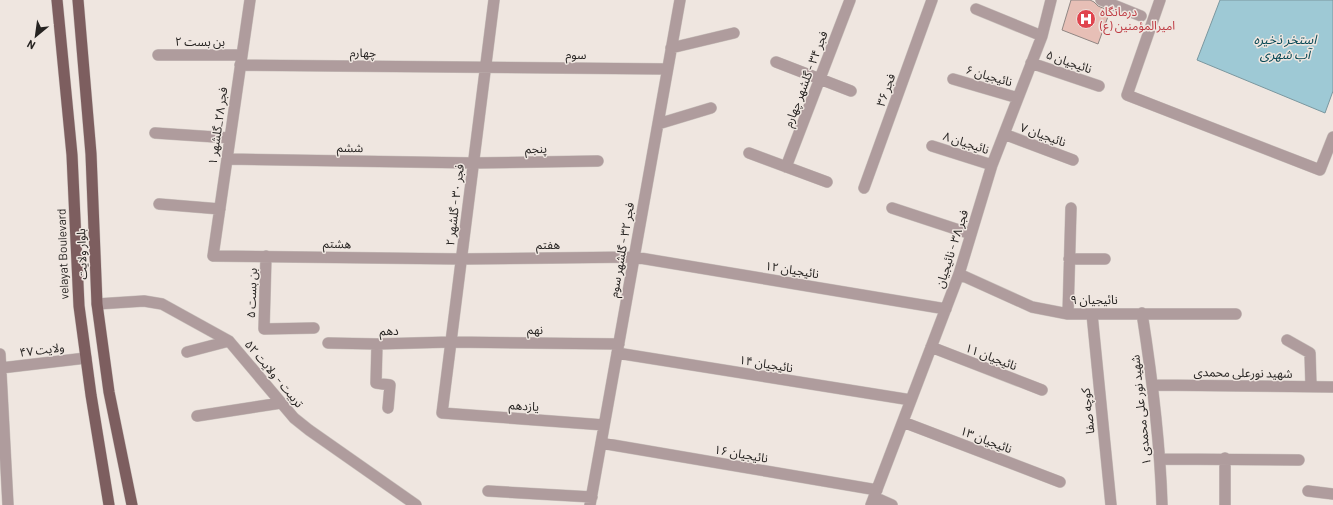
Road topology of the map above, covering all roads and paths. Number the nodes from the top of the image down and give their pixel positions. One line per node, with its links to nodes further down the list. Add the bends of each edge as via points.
1 (57, 0): 71 (main road, velayat Boulevard, via 72,155 79,306)
2 (78, 0): 55 (main road, بلوار ولایت, via 91,154)
3 (250, 0): 17 (street, فجر ۲۸_گلشهر ۱)
4 (494, 0): 20 (street, فجر ۳۰ - گلشهر ۲)
5 (680, 0): 15 (street, فجر ۳۲ - گلشهر سوم)
6 (850, 0): 22 (street, فجر ۳۴ - گلشهر چهارم)
7 (932, 0): 42 (street, فجر ۳۶)
8 (1051, 0): 14 (street, فجر ۳۸ - نائیجیان)
9 (1101, 0): 12 (street)
10 (1160, 0): 31 (street, via 1127,95 1320,170)
11 (976, 9): 14 (street)
12 (1141, 16)
13 (734, 33): 15 (street)
14 (1042, 36): 19 (street, فجر ۳۸ - نائیجیان)
15 (671, 48): 21 (street, فجر ۳۲ - گلشهر سوم)
16 (158, 55): 17 (street, بن بست ۲)
17 (241, 60): 20 (street, چهارم); 32 (street, فجر ۲۸_گلشهر ۱)
18 (776, 62): 22 (street)
19 (1031, 63): 24 (street, نائیجیان ۵); 26 (street, فجر ۳۸ - نائیجیان)
20 (486, 68): 21 (street, سوم); 38 (street, فجر ۳۰ - گلشهر ۲)
21 (667, 69): 28 (street, فجر ۳۲ - گلشهر سوم)
22 (820, 78): 25 (street); 40 (street, فجر ۳۴ - گلشهر چهارم)
23 (953, 79): 26 (street, نائیجیان ۶)
24 (1099, 86)
25 (851, 91)
26 (1018, 98): 30 (street, فجر ۳۸ - نائیجیان)
27 (711, 108): 28 (street)
28 (658, 124): 50 (street, فجر ۳۲ - گلشهر سوم)
29 (155, 134): 32 (street)
30 (1004, 134): 36 (street, نائیجیان ۷); 39 (street, فجر ۳۸ - نائیجیان)
31 (1333, 137)
32 (230, 138): 35 (street, فجر ۲۸_گلشهر ۱)
33 (932, 146): 39 (street, نائیجیان ۸)
34 (749, 153): 40 (street)
35 (227, 159): 38 (street, ششم); 46 (street, فجر ۲۸_گلشهر ۱)
36 (1072, 160)
37 (598, 161): 38 (street, پنجم)
38 (474, 163): 52 (street, فجر ۳۰ - گلشهر ۲)
39 (992, 165): 47 (street, فجر ۳۸ - نائیجیان)
40 (786, 167): 41 (street)
41 (827, 182)
42 (864, 188)
43 (158, 204): 46 (street)
44 (892, 208): 47 (street)
45 (1071, 208): 51 (street)
46 (220, 209): 48 (street, فجر ۲۸_گلشهر ۱)
47 (971, 234): 54 (street, فجر ۳۸ - نائیجیان)
48 (213, 256): 49 (street, هشتم)
49 (266, 256): 52 (street, هشتم); 61 (street, بن بست ۵, via 264,329)
50 (634, 257): 52 (street, هفتم); 56 (street, نائیجیان ۱۲); 68 (street, فجر ۳۲ - گلشهر سوم)
51 (1070, 258): 53 (street); 58 (street)
52 (461, 259): 64 (street, فجر ۳۰ - گلشهر ۲)
53 (1105, 259)
54 (959, 274): 56 (street, فجر ۳۸ - نائیجیان); 58 (street, نائیجیان ۹, via 1032,307)
55 (97, 304): 63 (street, تربیت - ولایت ۵۲, via 144,301 162,304); 99 (main road, بلوار ولایت, via 109,392)
56 (946, 309): 67 (street, فجر ۳۸ - نائیجیان)
57 (1142, 313): 59 (street, نائیجیان ۹); 60 (street, نائیجیان ۹); 73 (street, شهید نور علی محمدی ۱)
58 (1068, 314): 59 (street, نائیجیان ۹)
59 (1092, 314): 102 (street, کوچه صفا)
60 (1236, 314)
61 (314, 328)
62 (1287, 340): 74 (street, via 1310,353)
63 (228, 341): 69 (street); 78 (street, تربیت - ولایت ۵۲)
64 (451, 342): 66 (street, دهم); 68 (street, نهم); 80 (street, فجر ۳۰ - گلشهر ۲)
65 (328, 343): 66 (street, دهم)
66 (377, 344): 79 (street, via 376,383 390,385)
67 (931, 347): 76 (street, نائیجیان ۱۱); 77 (street, فجر ۳۸ - نائیجیان)
68 (618, 348): 77 (street, نائیجیان ۱۴); 84 (street, فجر ۳۲ - گلشهر سوم)
69 (187, 352)
70 (0, 354): 72 (street)
71 (86, 358): 72 (street, ولایت ۴۷); 98 (main road, velayat Boulevard)
72 (1, 368): 82 (street)
73 (1153, 385): 74 (street, شهید نورعلی محمدی); 87 (street, شهید نور علی محمدی ۱)
74 (1311, 386): 75 (street, شهید نورعلی محمدی)
75 (1333, 387)
76 (1042, 390)
77 (911, 400): 83 (street, فجر ۳۸ - نائیجیان)
78 (281, 403): 81 (street); 95 (street, تربیت - ولایت ۵۲, via 308,430)
79 (388, 408)
80 (442, 413): 84 (street, یازدهم)
81 (198, 416)
82 (2, 421): 89 (street)
83 (902, 422): 90 (street, نائیجیان ۱۳); 94 (street, فجر ۳۸ - نائیجیان)
84 (604, 425): 85 (street, فجر ۳۲ - گلشهر سوم)
85 (601, 443): 94 (street, نائیجیان ۱۶); 96 (street, فجر ۳۲ - گلشهر سوم)
86 (1225, 458): 87 (street); 88 (street); 104 (street)
87 (1160, 459): 103 (street, شهید نور علی محمدی ۱)
88 (1299, 460)
89 (3, 482): 97 (street)
90 (1060, 482)
91 (488, 491): 96 (street)
92 (1308, 491): 93 (street)
93 (1333, 494)
94 (874, 498): 101 (street, نائیجیان ۱۶)
95 (402, 501): 100 (street, تربیت - ولایت ۵۲)
96 (591, 501)
97 (8, 505)
98 (109, 505)
99 (132, 505)
100 (416, 505)
101 (892, 505)
102 (1111, 505)
103 (1162, 505)
104 (1225, 505)

